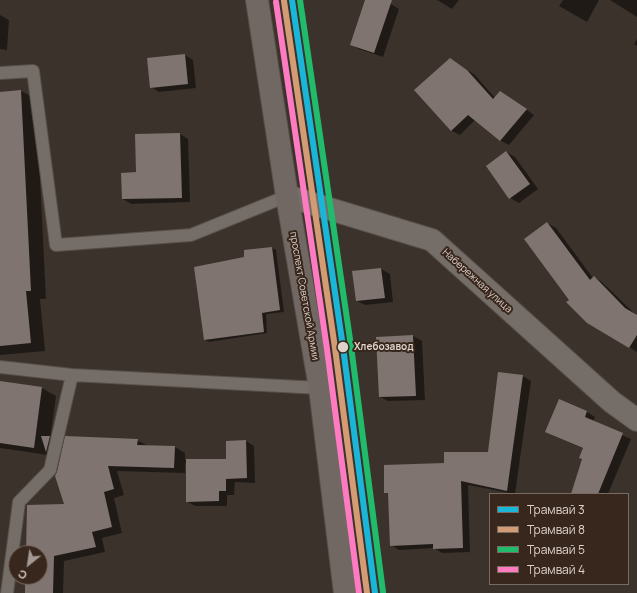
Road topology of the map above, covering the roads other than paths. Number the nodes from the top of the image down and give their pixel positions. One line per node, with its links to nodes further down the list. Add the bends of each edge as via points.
1 (257, 0): 3 (main road, проспект Советской Армии)
2 (0, 73): 3 (lane, via 33,71 56,245 191,235)
3 (287, 196): 6 (main road, проспект Советской Армии); 7 (street, Набережная улица, via 432,240 612,402)
4 (0, 367): 5 (lane)
5 (72, 375): 6 (lane); 8 (lane, via 50,470 19,502)
6 (320, 388): 9 (main road, проспект Советской Армии)
7 (637, 420)
8 (6, 593)
9 (345, 593)

